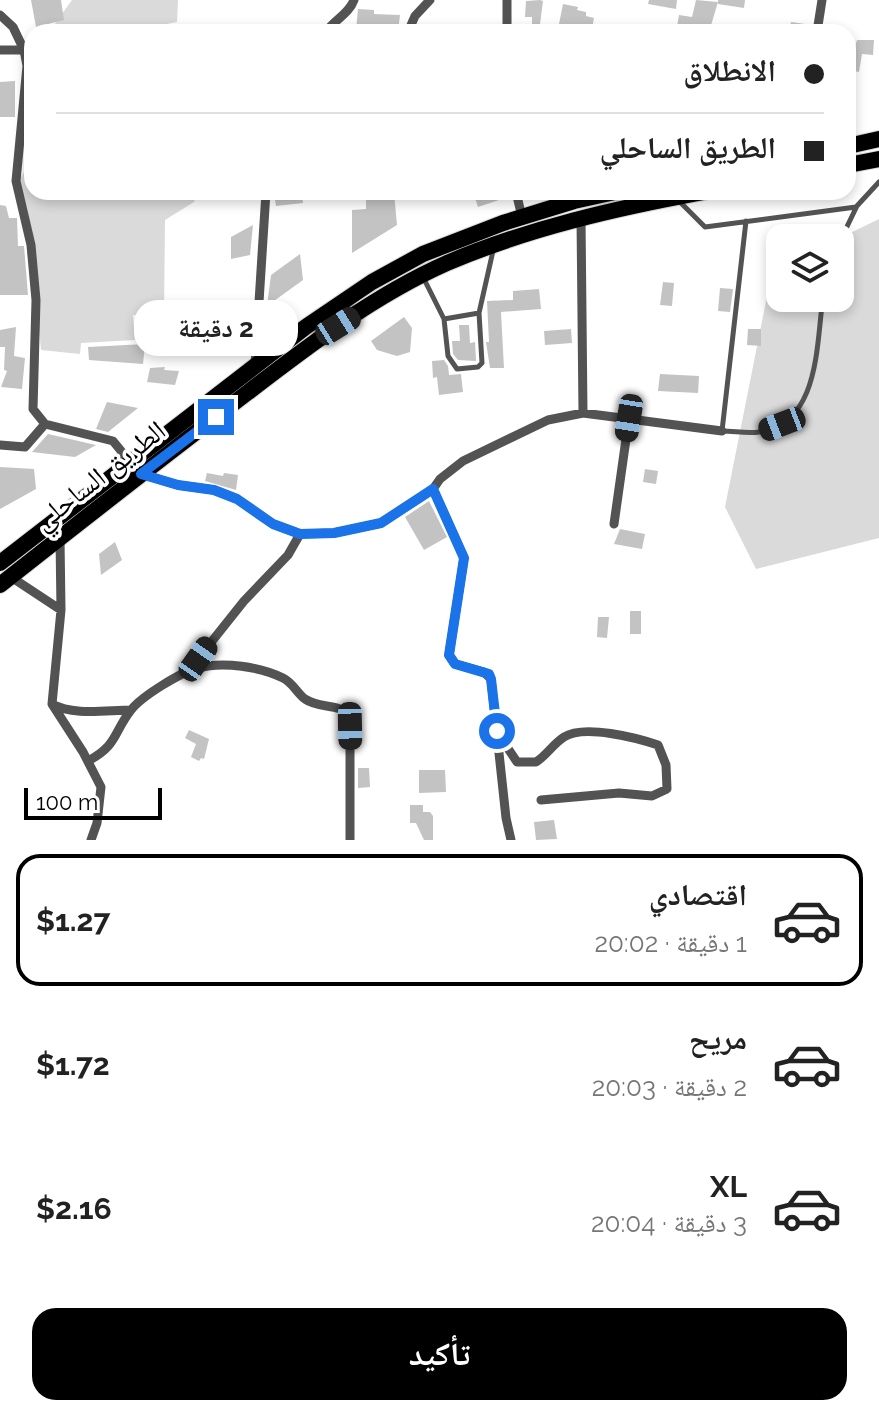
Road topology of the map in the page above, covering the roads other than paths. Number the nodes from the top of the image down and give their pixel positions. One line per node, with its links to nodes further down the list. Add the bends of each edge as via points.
1 (354, 0): 6 (street)
2 (430, 0): 7 (street)
3 (507, 0): 8 (street)
4 (822, 0): 9 (street)
5 (0, 15): 10 (street)
6 (332, 24)
7 (412, 24)
8 (507, 24)
9 (818, 24)
10 (24, 44)
11 (0, 50): 12 (street)
12 (24, 50)
13 (24, 97): 37 (street, via 16,181 31,245 36,300 33,409)
14 (879, 139): 15 (highway)
15 (856, 144)
16 (879, 159): 17 (highway)
17 (856, 163)
18 (879, 182): 24 (lane)
19 (265, 200): 34 (street)
20 (518, 200): 25 (street)
21 (579, 200): 25 (highway, الطريق الساحلي)
22 (662, 200): 26 (highway, الطريق الساحلي)
23 (679, 200): 27 (lane, via 705,227)
24 (856, 207): 27 (lane); 28 (lane)
25 (522, 217): 34 (highway, الطريق الساحلي, via 423,254 372,282)
26 (581, 218): 29 (highway, الطريق الساحلي); 35 (street)
27 (746, 221): 38 (lane)
28 (848, 224)
29 (494, 246): 30 (highway, الطريق الساحلي); 32 (lane)
30 (423, 276): 33 (lane); 41 (highway, الطريق الساحلي, via 316,340)
31 (821, 312): 38 (lane, via 810,390 799,409 782,424 760,432)
32 (479, 313): 33 (lane); 33 (lane, via 478,367 457,369 448,356)
33 (444, 319)
34 (255, 365): 40 (highway, الطريق الساحلي)
35 (583, 413): 36 (street); 42 (street, via 528,428 463,461)
36 (629, 418): 38 (street); 43 (street)
37 (45, 424): 39 (street, via 25,447); 40 (street, via 113,441 122,452)
38 (722, 431)
39 (0, 445)
40 (113, 473): 46 (highway, الطريق الساحلي)
41 (141, 474): 44 (street, via 214,490); 45 (highway, الطريق الساحلي)
42 (433, 489): 44 (street, via 381,523); 52 (street, via 464,558 449,655 455,664 489,674)
43 (614, 524)
44 (300, 534): 49 (street)
45 (60, 538): 47 (highway, الطريق الساحلي); 48 (street)
46 (0, 563)
47 (5, 581): 48 (street)
48 (61, 610): 50 (street)
49 (188, 672): 51 (street); 56 (street, via 219,666 261,671 287,679 317,706 347,712)
50 (52, 704): 51 (street); 53 (street)
51 (131, 710): 53 (street, via 112,745)
52 (497, 731): 54 (street, via 517,762 536,762 567,735 584,732 658,745 666,765 667,789 652,796 619,793); 57 (street)
53 (88, 761): 55 (street, via 101,787)
54 (541, 800)
55 (91, 840)
56 (350, 840)
57 (511, 840)

